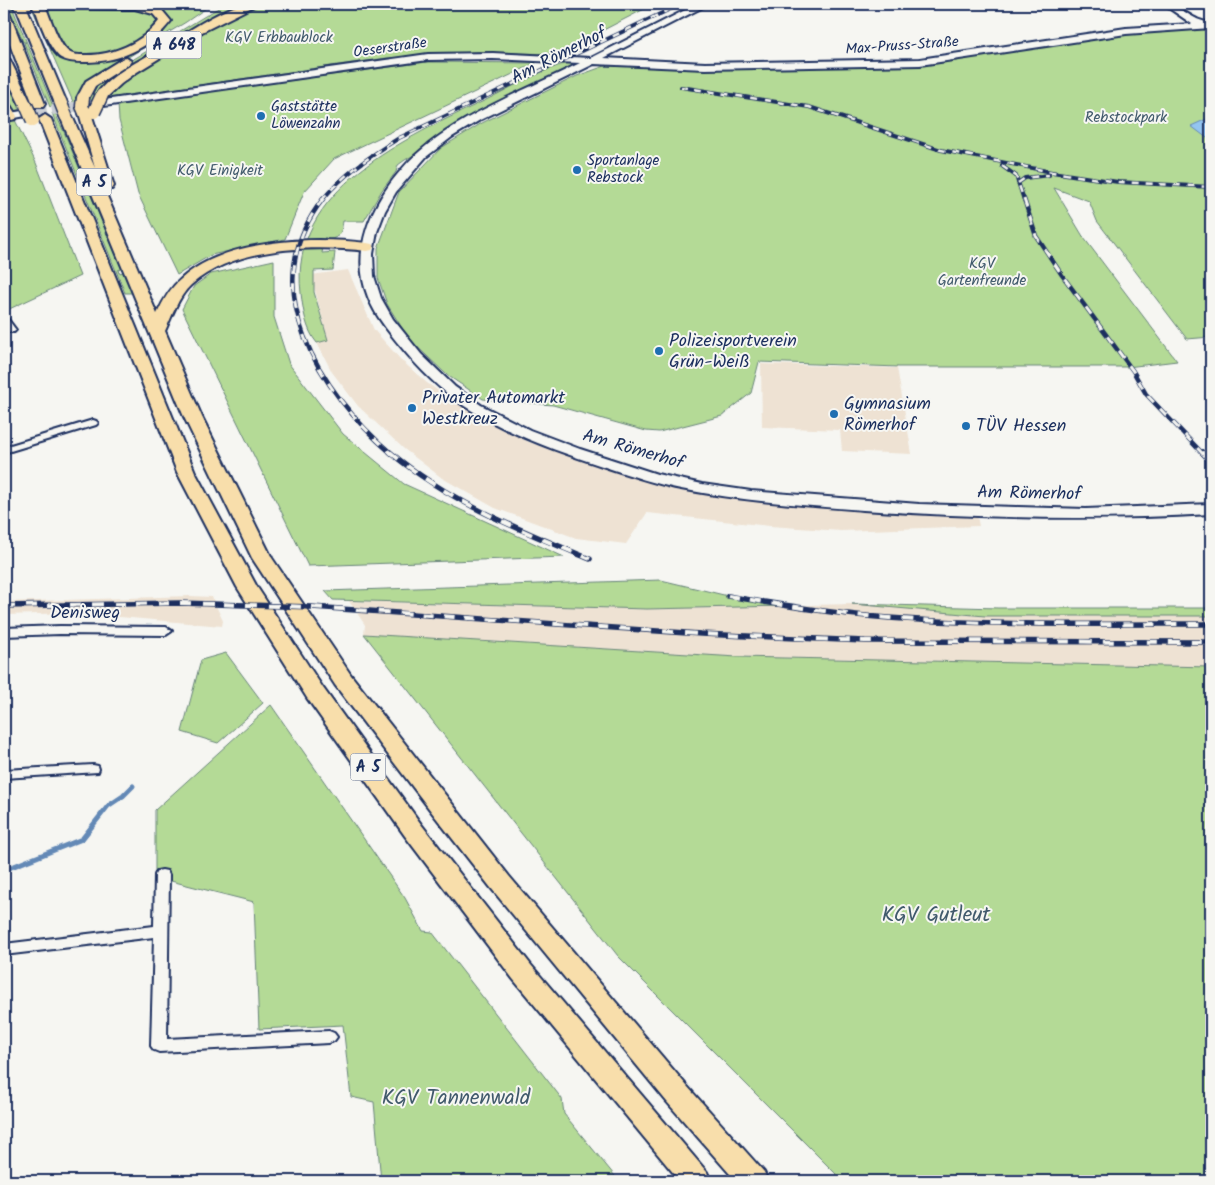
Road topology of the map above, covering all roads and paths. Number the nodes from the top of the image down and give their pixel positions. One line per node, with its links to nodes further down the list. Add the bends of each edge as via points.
1 (252, 4): 11 (highway, A 648, via 222,16 117,81)
2 (704, 4): 10 (main road, Am Römerhof)
3 (1167, 4): 8 (main road)
4 (17, 5): 5 (highway, A 5, via 135,6 155,11 164,17 165,22 124,53 74,58 60,50); 15 (highway, A 5, bridge)
5 (39, 6)
6 (217, 6): 11 (highway, A 648, bridge, via 96,79 86,90 82,106)
7 (4, 15): 12 (highway, A 5)
8 (1206, 25): 10 (main road, Max-Pruss-Straße, via 1126,30 920,62 706,66)
9 (4, 60): 12 (highway, A 5)
10 (592, 61): 11 (main road, Oeserstraße, via 493,56 428,57); 14 (main road, Am Römerhof, via 496,109 422,155 393,186)
11 (96, 106): 13 (highway, A 648)
12 (23, 113): 30 (highway, A 5, via 68,210 88,228 186,472 228,554 273,629 413,830 522,972)
13 (92, 136): 15 (highway, A 5)
14 (368, 241): 18 (highway, via 268,248 214,263 179,290); 21 (main road, Am Römerhof, via 367,282 376,306 435,377 473,406 530,436 607,463 676,483 756,496 818,501 1030,514)
15 (122, 249): 18 (highway, A 5)
16 (4, 320): 17 (street)
17 (11, 330)
18 (157, 332): 31 (highway, A 5, via 225,486 262,558 338,672 500,882)
19 (93, 423): 20 (street)
20 (4, 450)
21 (1211, 510)
22 (166, 631): 23 (street, Denisweg)
23 (4, 632)
24 (93, 769): 25 (street)
25 (4, 774)
26 (162, 876): 27 (street)
27 (160, 931): 28 (street); 29 (street, via 159,1046)
28 (4, 950)
29 (329, 1037)
30 (697, 1181)
31 (754, 1181)

